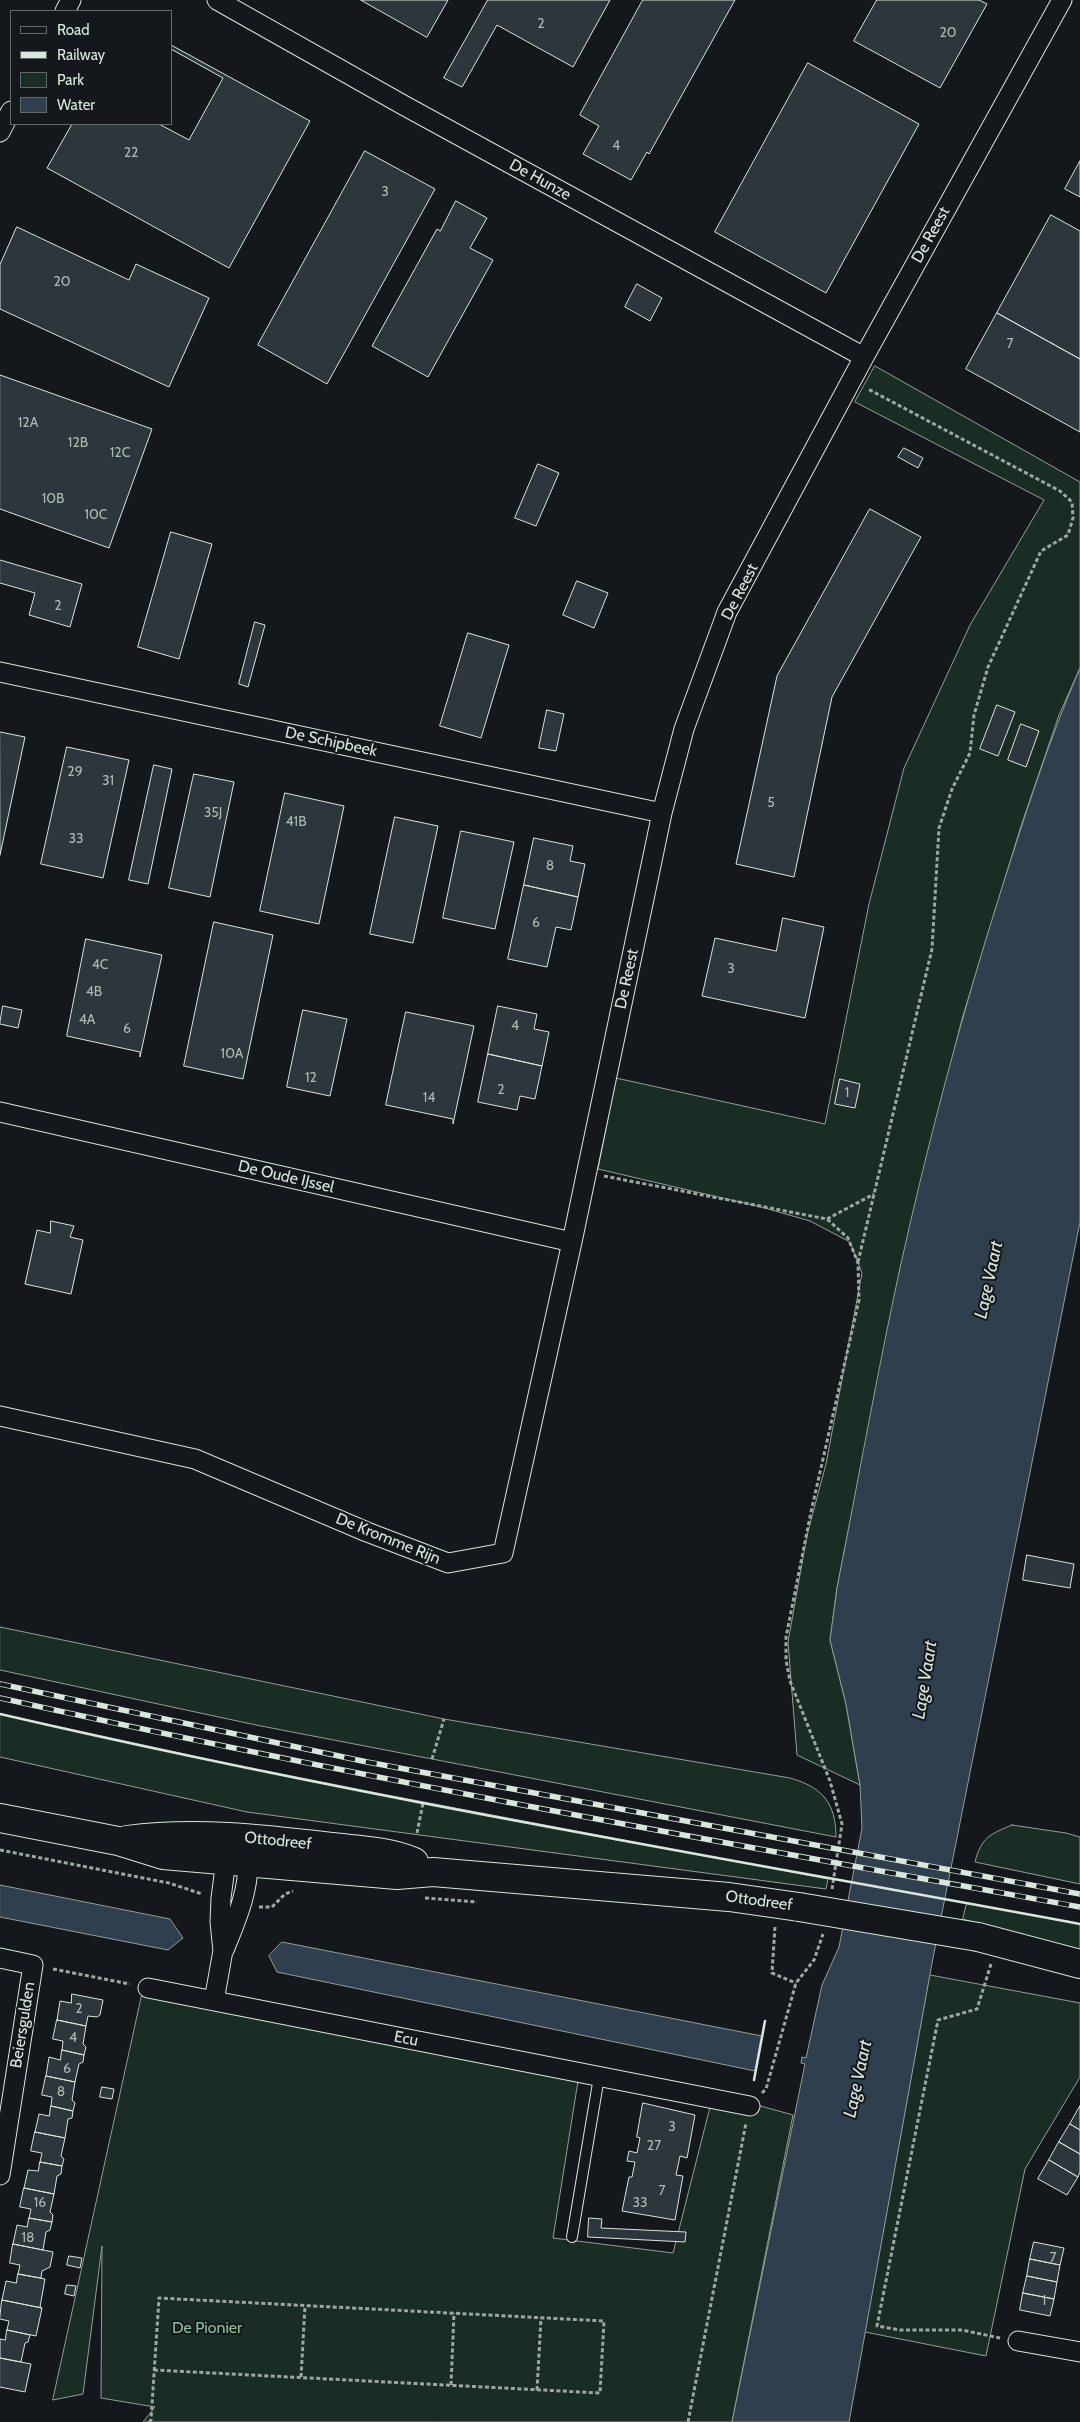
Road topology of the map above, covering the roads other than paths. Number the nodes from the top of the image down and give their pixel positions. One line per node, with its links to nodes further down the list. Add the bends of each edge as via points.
1 (217, 0): 5 (street, De Hunze)
2 (1062, 0): 5 (street, De Reest)
3 (10, 113): 4 (street)
4 (0, 132)
5 (864, 357): 7 (street, De Reest, via 727,612 684,730)
6 (0, 672): 7 (street, De Schipbeek)
7 (662, 813): 9 (street, De Reest)
8 (0, 1112): 9 (street, De Oude IJssel)
9 (572, 1242): 10 (street, De Kromme Rijn, via 503,1553 448,1563 195,1459)
10 (0, 1416)
11 (0, 1818): 12 (street, Ottodreef, via 118,1841 164,1855)
12 (240, 1854): 14 (street, via 220,1922); 16 (street, Ottodreef, bridge, via 397,1875 433,1872 729,1897 799,1907 985,1948)
13 (232, 1900): 14 (street)
14 (223, 1951): 18 (street)
15 (0, 1958): 21 (street, Beiersgulden, via 32,1965)
16 (1080, 1964)
17 (148, 1988): 18 (street, Ecu)
18 (214, 2001): 19 (street, Ecu)
19 (599, 2077): 20 (street, Ecu); 22 (lane)
20 (750, 2106)
21 (1, 2169)
22 (572, 2237)
23 (1018, 2341): 24 (street)
24 (1080, 2352)

